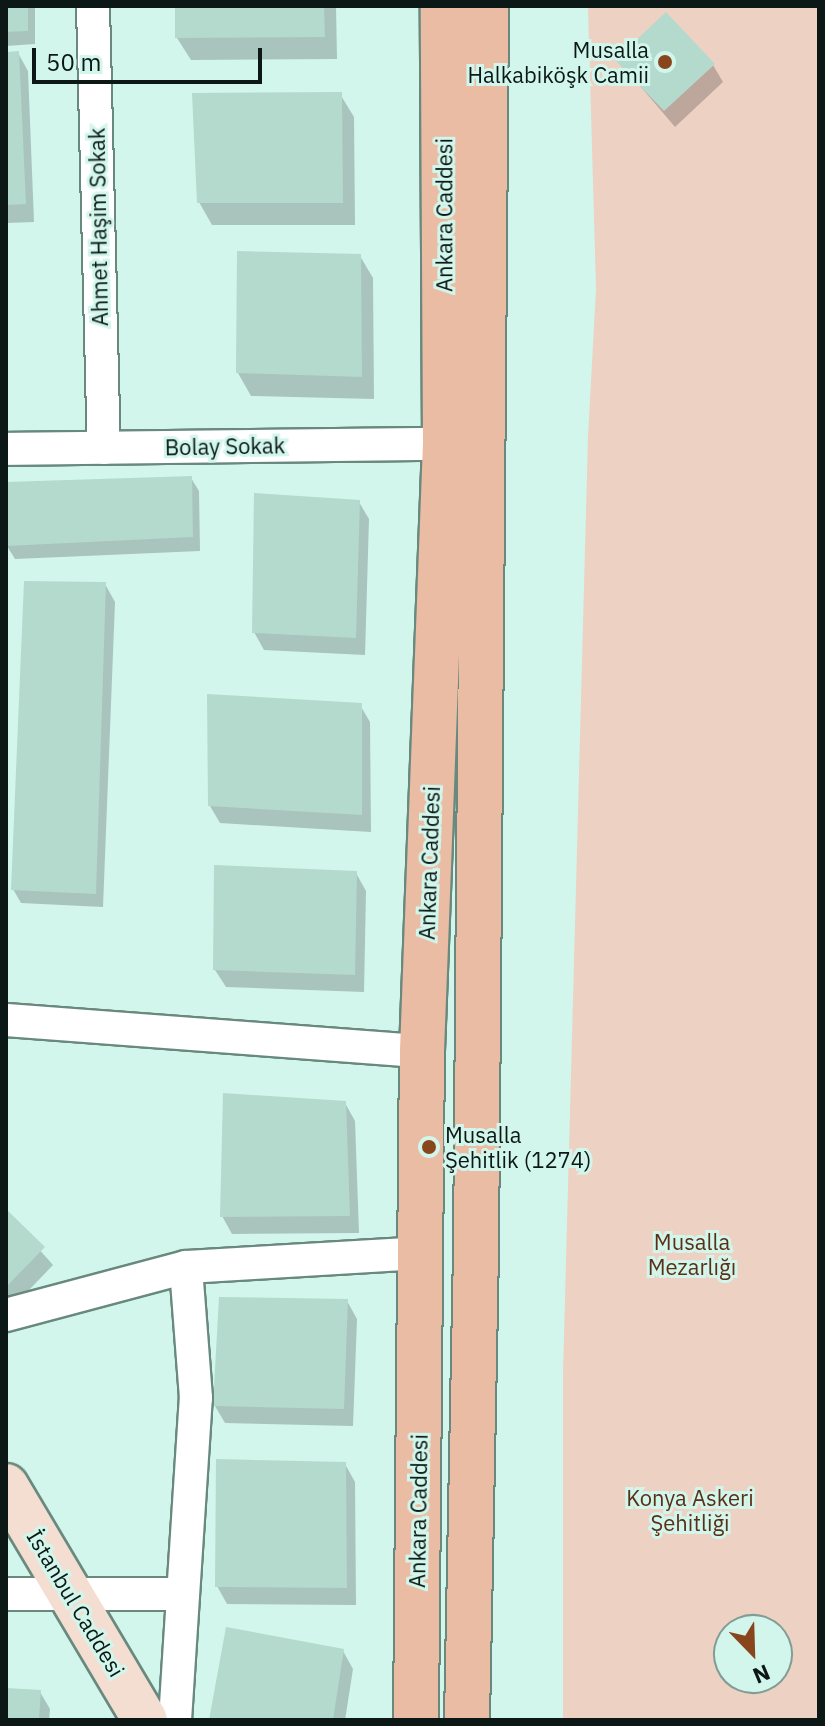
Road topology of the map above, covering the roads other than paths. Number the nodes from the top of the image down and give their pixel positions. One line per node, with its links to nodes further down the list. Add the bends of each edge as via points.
1 (93, 6): 5 (street, Ahmet Haşim Sokak)
2 (443, 6): 4 (main road, Ankara Caddesi)
3 (486, 6): 19 (main road, Ankara Caddesi, via 477,1235)
4 (445, 444): 5 (street, Bolay Sokak); 8 (main road, Ankara Caddesi)
5 (104, 448): 6 (street, Bolay Sokak)
6 (6, 449)
7 (6, 1020): 8 (street)
8 (422, 1051): 9 (main road, Ankara Caddesi)
9 (421, 1253): 10 (street); 18 (main road, Ankara Caddesi)
10 (186, 1267): 11 (street); 15 (street, via 196,1398)
11 (6, 1315)
12 (6, 1486): 14 (street, İstanbul Caddesi)
13 (6, 1594): 14 (street)
14 (72, 1594): 15 (street); 16 (street, İstanbul Caddesi)
15 (183, 1594): 17 (street)
16 (145, 1720)
17 (175, 1720)
18 (416, 1720)
19 (467, 1720)

